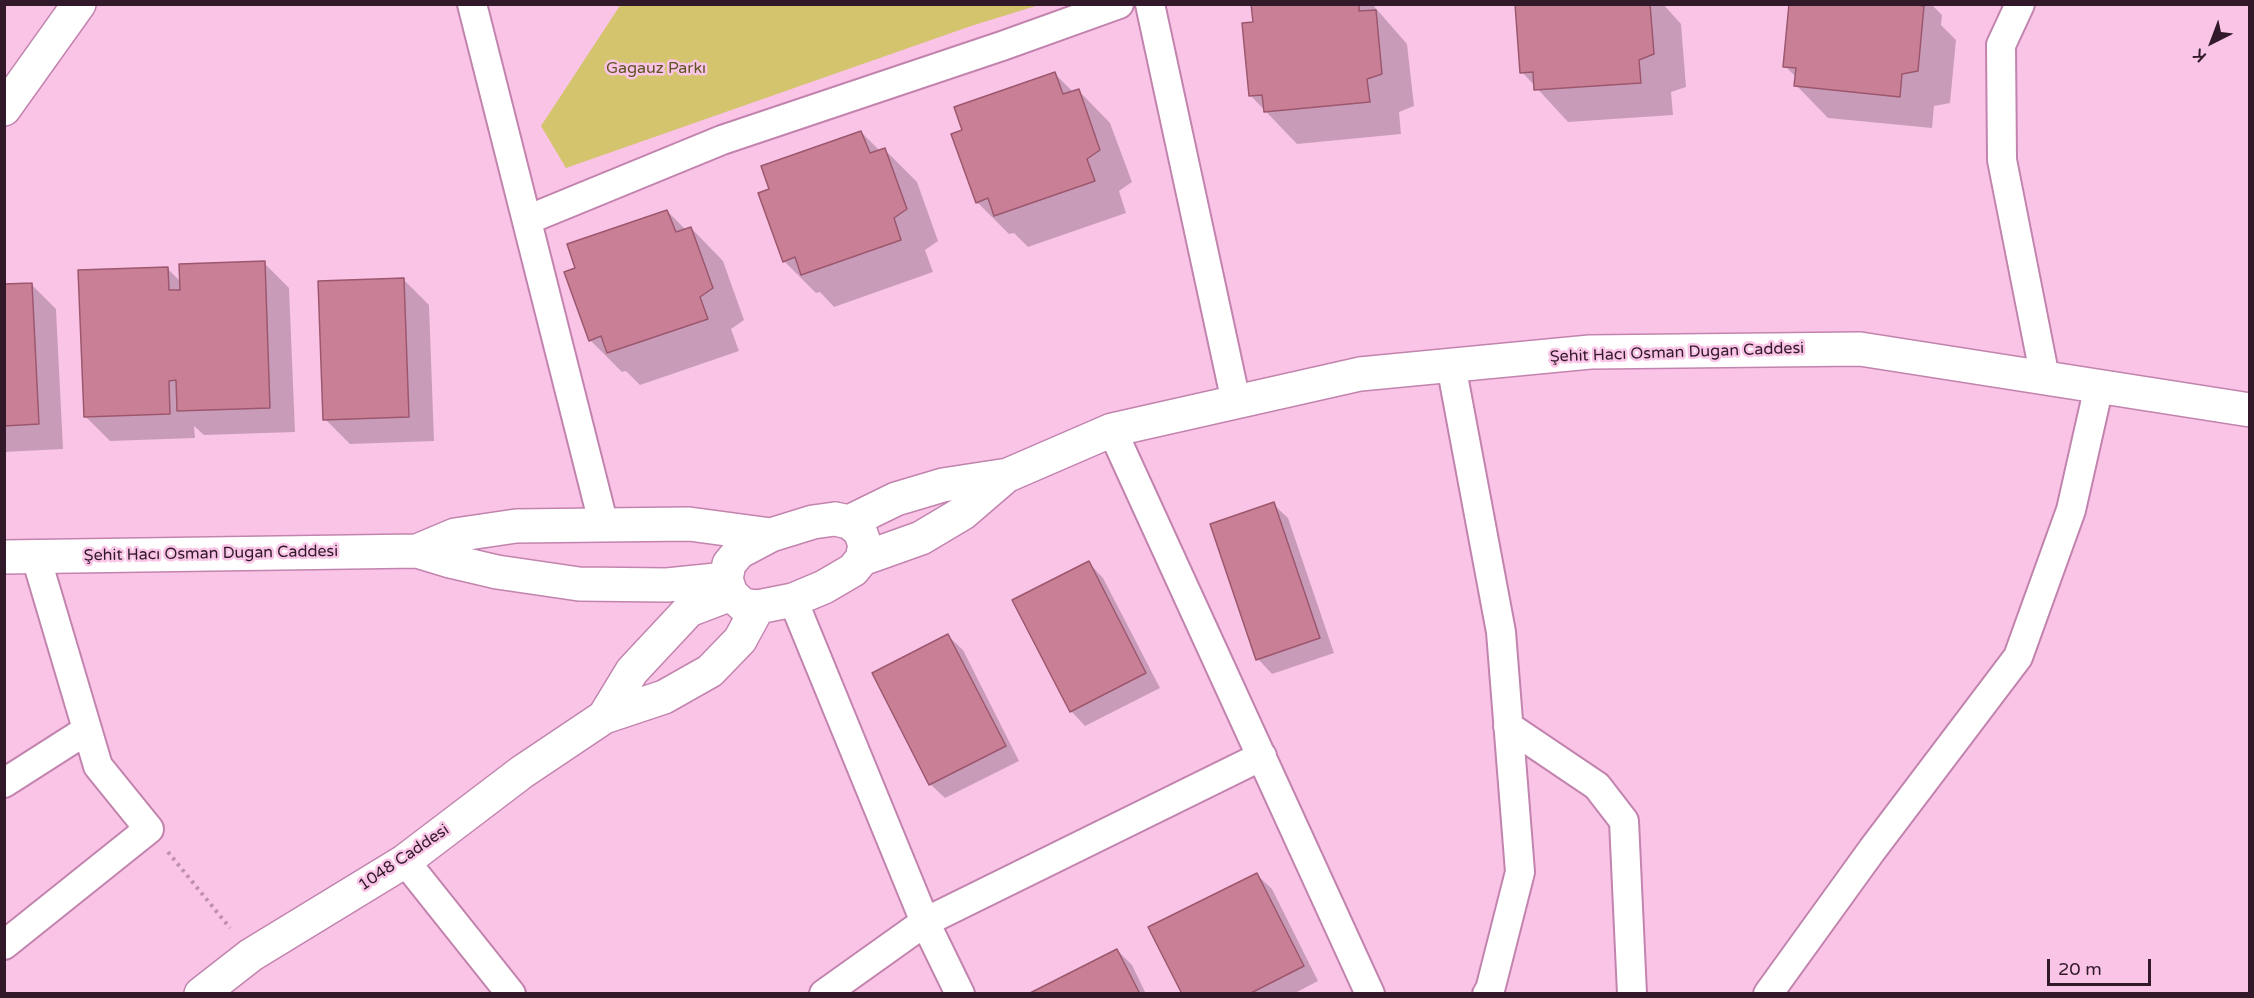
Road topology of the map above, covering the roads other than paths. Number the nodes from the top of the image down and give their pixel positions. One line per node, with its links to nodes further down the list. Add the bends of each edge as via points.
1 (79, 4): 6 (main road)
2 (472, 4): 7 (street)
3 (1119, 4): 7 (street, via 722,140)
4 (1150, 4): 11 (street)
5 (2020, 4): 9 (street, via 2001,45 2002,160)
6 (4, 109)
7 (527, 220): 16 (street)
8 (1451, 365): 9 (main road, Şehit Hacı Osman Dugan Caddesi, via 1590,352 1860,348); 11 (main road, Şehit Hacı Osman Dugan Caddesi, via 1360,374); 24 (street, via 1501,632)
9 (2045, 378): 10 (main road, Şehit Hacı Osman Dugan Caddesi)
10 (2099, 386): 12 (main road, Şehit Hacı Osman Dugan Caddesi); 38 (street, via 2071,510 2018,657)
11 (1236, 402): 13 (main road, Şehit Hacı Osman Dugan Caddesi)
12 (2250, 410)
13 (1112, 430): 14 (main road, Şehit Hacı Osman Dugan Caddesi); 26 (street)
14 (1008, 475): 15 (main road, via 943,485 896,499); 20 (main road, via 963,513 921,538)
15 (849, 522): 17 (main road, via 813,522); 20 (main road, via 860,531 865,545)
16 (604, 525): 17 (main road, via 689,524); 18 (main road, via 516,526 455,535)
17 (771, 535): 21 (main road, via 740,552 729,564)
18 (417, 551): 19 (main road, Şehit Hacı Osman Dugan Caddesi); 21 (main road, via 497,572 579,584 667,585)
19 (20, 557): 25 (street)
20 (862, 559): 22 (main road, via 853,570)
21 (738, 594): 22 (main road); 23 (main road, via 689,610 632,671); 23 (main road, via 740,640 710,671 664,697)
22 (793, 600): 29 (street)
23 (604, 717): 28 (main road, 1048 Caddesi, via 522,772)
24 (1508, 726): 36 (street, via 1520,872); 37 (street, via 1597,786 1624,821)
25 (87, 730): 27 (street); 30 (street, via 98,766 149,829)
26 (1262, 756): 29 (street); 35 (street)
27 (4, 783)
28 (405, 861): 31 (main road, 1048 Caddesi, via 252,955); 32 (street)
29 (925, 922): 33 (street); 34 (street)
30 (4, 945)
31 (201, 993)
32 (511, 993)
33 (824, 993)
34 (960, 993)
35 (1370, 993)
36 (1487, 993)
37 (1632, 993)
38 (1768, 993)

